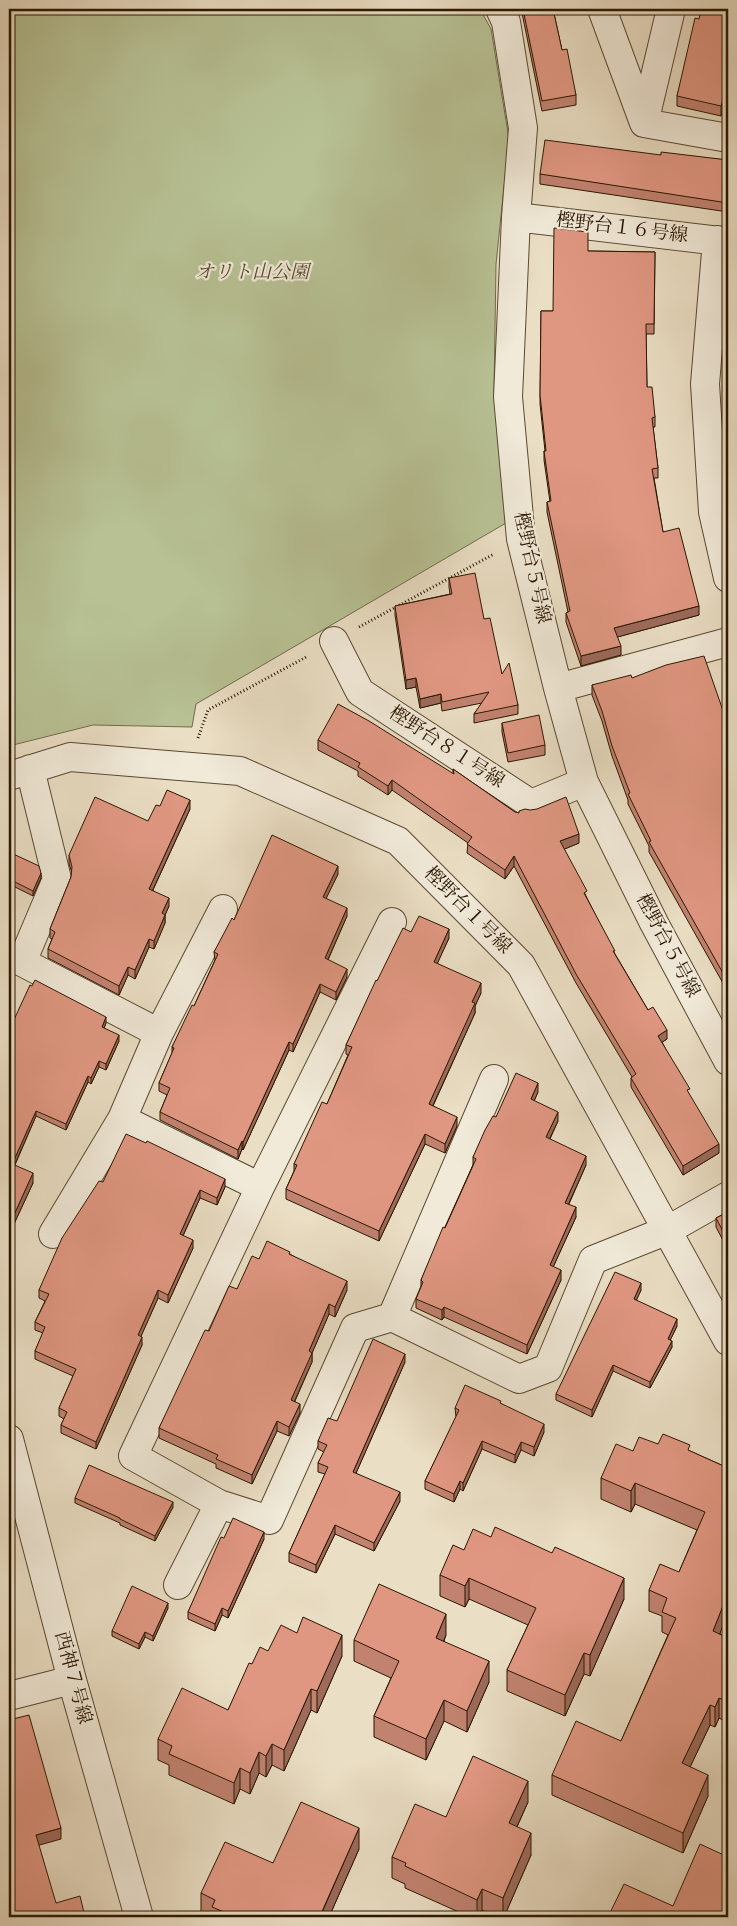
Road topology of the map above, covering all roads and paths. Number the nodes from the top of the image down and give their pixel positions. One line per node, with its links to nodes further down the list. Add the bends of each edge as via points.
1 (500, 9): 6 (street, 樫野台５号線, via 506,22 523,128)
2 (602, 9): 4 (street)
3 (671, 9): 4 (street)
4 (644, 123): 5 (street)
5 (728, 138)
6 (516, 217): 7 (street, 樫野台１６号線); 11 (street, 樫野台５号線, via 508,397 521,540)
7 (722, 241): 8 (street, via 705,384 713,512)
8 (728, 578)
9 (334, 641): 13 (street, 樫野台８１号線, via 360,692 531,804)
10 (728, 642): 11 (street)
11 (558, 688): 13 (street, 樫野台５号線)
12 (19, 773): 16 (street, via 57,879 22,962); 22 (street, 樫野台１号線, via 70,757 240,771 398,841 521,965)
13 (584, 782): 17 (street, 樫野台５号線)
14 (223, 909): 16 (street)
15 (392, 922): 20 (street)
16 (159, 1033): 19 (street)
17 (728, 1061)
18 (494, 1079): 24 (street)
19 (122, 1119): 20 (street); 23 (street)
20 (260, 1187): 27 (street, via 133,1456)
21 (728, 1196): 22 (street)
22 (668, 1230): 24 (street, via 593,1260 548,1368 518,1379); 25 (street, 樫野台１号線)
23 (53, 1234)
24 (392, 1318): 27 (street, via 355,1328 269,1520)
25 (728, 1341)
26 (9, 1439): 29 (street, 西神７号線)
27 (219, 1504): 28 (street)
28 (178, 1585)
29 (72, 1680): 30 (street); 31 (street, 西神７号線)
30 (9, 1696)
31 (139, 1917)

